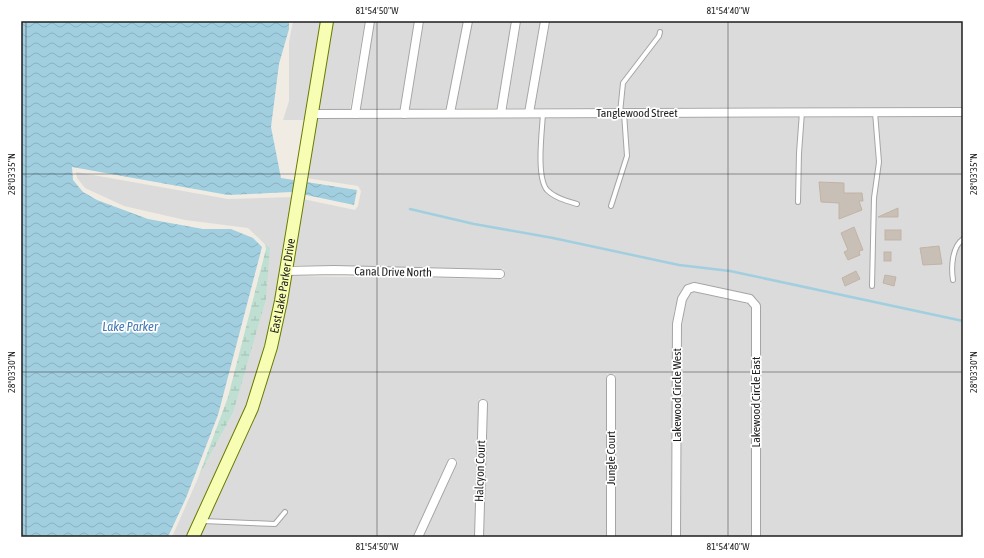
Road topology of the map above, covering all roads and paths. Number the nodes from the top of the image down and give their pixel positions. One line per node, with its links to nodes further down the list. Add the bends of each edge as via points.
1 (327, 21): 16 (street, East Lake Parker Drive)
2 (370, 21): 17 (street)
3 (419, 21): 18 (street)
4 (468, 21): 11 (street)
5 (516, 21): 12 (street)
6 (545, 21): 13 (street)
7 (660, 32): 15 (lane, via 623,83)
8 (802, 112): 9 (street, Tanglewood Street); 15 (street, Tanglewood Street); 19 (lane)
9 (875, 112): 10 (street, Tanglewood Street); 26 (lane, via 879,162 874,198)
10 (963, 112)
11 (450, 113): 12 (street, Tanglewood Street); 18 (street, Tanglewood Street)
12 (502, 113): 13 (street, Tanglewood Street)
13 (529, 113): 14 (street, Tanglewood Street)
14 (543, 113): 15 (street, Tanglewood Street); 20 (lane, via 543,182 551,194)
15 (622, 113): 21 (lane, via 627,156)
16 (312, 114): 17 (street, Tanglewood Street); 23 (street, East Lake Parker Drive)
17 (355, 114): 18 (street, Tanglewood Street)
18 (404, 114)
19 (798, 202)
20 (577, 204)
21 (611, 206)
22 (963, 238): 25 (lane, via 951,268)
23 (286, 271): 24 (street, Canal Drive North); 32 (street, East Lake Parker Drive, via 275,332 259,388 244,428)
24 (500, 274)
25 (953, 280)
26 (872, 286)
27 (721, 293): 37 (street, Lakewood Circle West, via 691,287 686,292 679,313); 38 (street, Lakewood Circle East, via 750,299 756,306)
28 (611, 379): 36 (street, Jungle Court)
29 (482, 404): 35 (street, Halcyon Court)
30 (452, 463): 34 (street)
31 (285, 512): 32 (lane, via 275,524)
32 (201, 521): 33 (street, East Lake Parker Drive)
33 (193, 537)
34 (418, 537)
35 (479, 537)
36 (611, 537)
37 (676, 537)
38 (756, 537)

